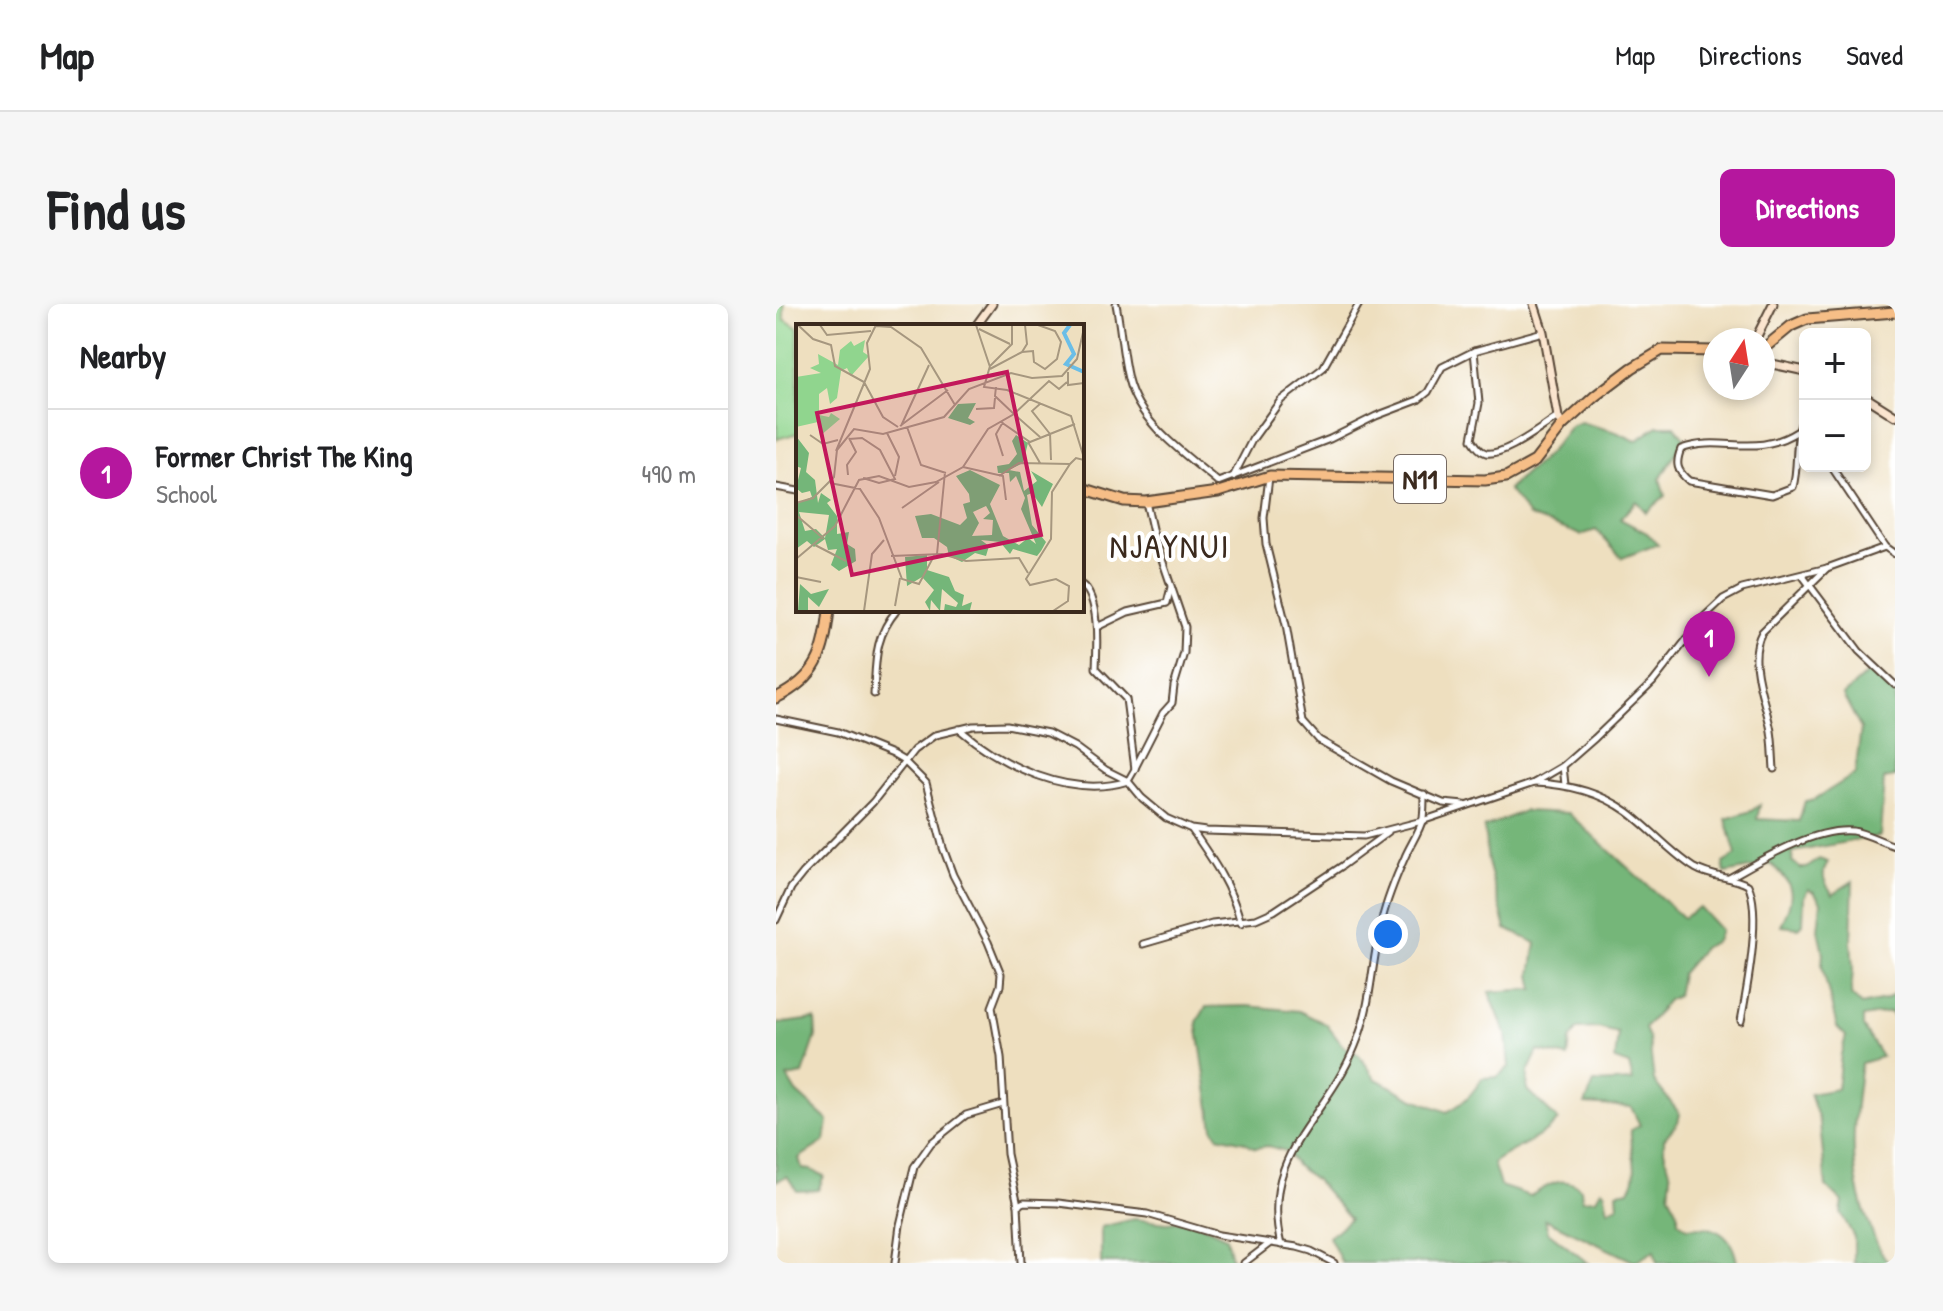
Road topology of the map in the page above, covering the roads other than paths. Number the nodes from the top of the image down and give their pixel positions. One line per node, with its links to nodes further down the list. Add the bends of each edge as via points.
1 (992, 304): 7 (street)
2 (1116, 304): 23 (street, via 1128,381 1141,408)
3 (1359, 304): 21 (street, via 1323,368 1281,400)
4 (1534, 304): 9 (street)
5 (1773, 304): 8 (street)
6 (1895, 312): 10 (highway, via 1807,319)
7 (977, 324)
8 (1761, 328)
9 (1543, 332): 11 (street); 17 (street)
10 (1775, 339)
11 (1474, 351): 17 (street, via 1479,403 1472,439 1478,449 1502,452); 21 (street, via 1442,367 1418,400)
12 (1703, 351): 17 (highway, N11, via 1662,350)
13 (1775, 365): 14 (street)
14 (1799, 370)
15 (1870, 400): 16 (street)
16 (1895, 416)
17 (1560, 421): 20 (highway, N11, via 1535,461 1506,477)
18 (1798, 431): 18 (street, via 1798,468 1793,487 1783,493 1689,481 1679,473 1676,460 1681,449 1697,443 1760,447)
19 (1835, 472): 28 (street)
20 (1270, 476): 23 (highway, N11); 50 (street, via 1266,544 1303,722 1319,740)
21 (1232, 478): 23 (street)
22 (776, 487): 25 (street)
23 (1218, 487): 26 (highway, N11)
24 (1084, 489): 26 (highway, N11)
25 (796, 491)
26 (1146, 502): 33 (street)
27 (1895, 543): 28 (street)
28 (1885, 547): 29 (street); 30 (street)
29 (1895, 554)
30 (1827, 568): 31 (street); 32 (street)
31 (1801, 574): 32 (street); 44 (street, via 1723,599 1653,682)
32 (1810, 583): 38 (street, via 1859,651); 46 (street, via 1758,641 1757,675)
33 (1171, 585): 37 (street, via 1167,603 1128,612); 45 (street, via 1185,627 1184,653 1172,703)
34 (1084, 587): 37 (street)
35 (829, 612): 40 (highway, via 816,666)
36 (896, 612): 39 (street, via 875,655)
37 (1097, 627): 45 (street, via 1096,668 1126,699)
38 (1895, 685)
39 (874, 694)
40 (776, 698)
41 (776, 719): 43 (street, via 838,732)
42 (959, 729): 43 (street, via 935,735); 47 (street, via 1007,725 1048,733); 47 (street, via 980,747 1042,777 1111,786)
43 (904, 761): 57 (street, via 873,802 803,873); 61 (street, via 926,783 953,875 1001,974 992,1007)
44 (1563, 766): 48 (street); 49 (street)
45 (1135, 769): 47 (street)
46 (1774, 769)
47 (1128, 781): 53 (street, via 1166,818)
48 (1534, 783): 49 (street); 51 (street)
49 (1565, 785): 56 (street, via 1628,812 1695,868)
50 (1424, 794): 51 (street); 52 (street)
51 (1466, 805): 52 (street)
52 (1422, 821): 54 (street); 64 (street, via 1381,922 1357,1042 1341,1078 1290,1151 1278,1183)
53 (1191, 829): 54 (street, via 1331,836); 58 (street, via 1224,876)
54 (1391, 830): 58 (street, via 1274,911)
55 (1895, 846): 56 (street, via 1853,831 1821,835)
56 (1728, 879): 60 (street, via 1748,885 1754,903)
57 (776, 920)
58 (1241, 923): 59 (street, via 1212,924)
59 (1143, 944)
60 (1741, 1021)
61 (1003, 1104): 62 (street); 65 (street, via 966,1115 931,1143 914,1167)
62 (1018, 1205): 63 (street, via 1058,1203 1147,1214); 66 (street)
63 (1270, 1244): 64 (street); 67 (street)
64 (1281, 1245): 68 (street)
65 (895, 1263)
66 (1021, 1263)
67 (1244, 1263)
68 (1334, 1263)

